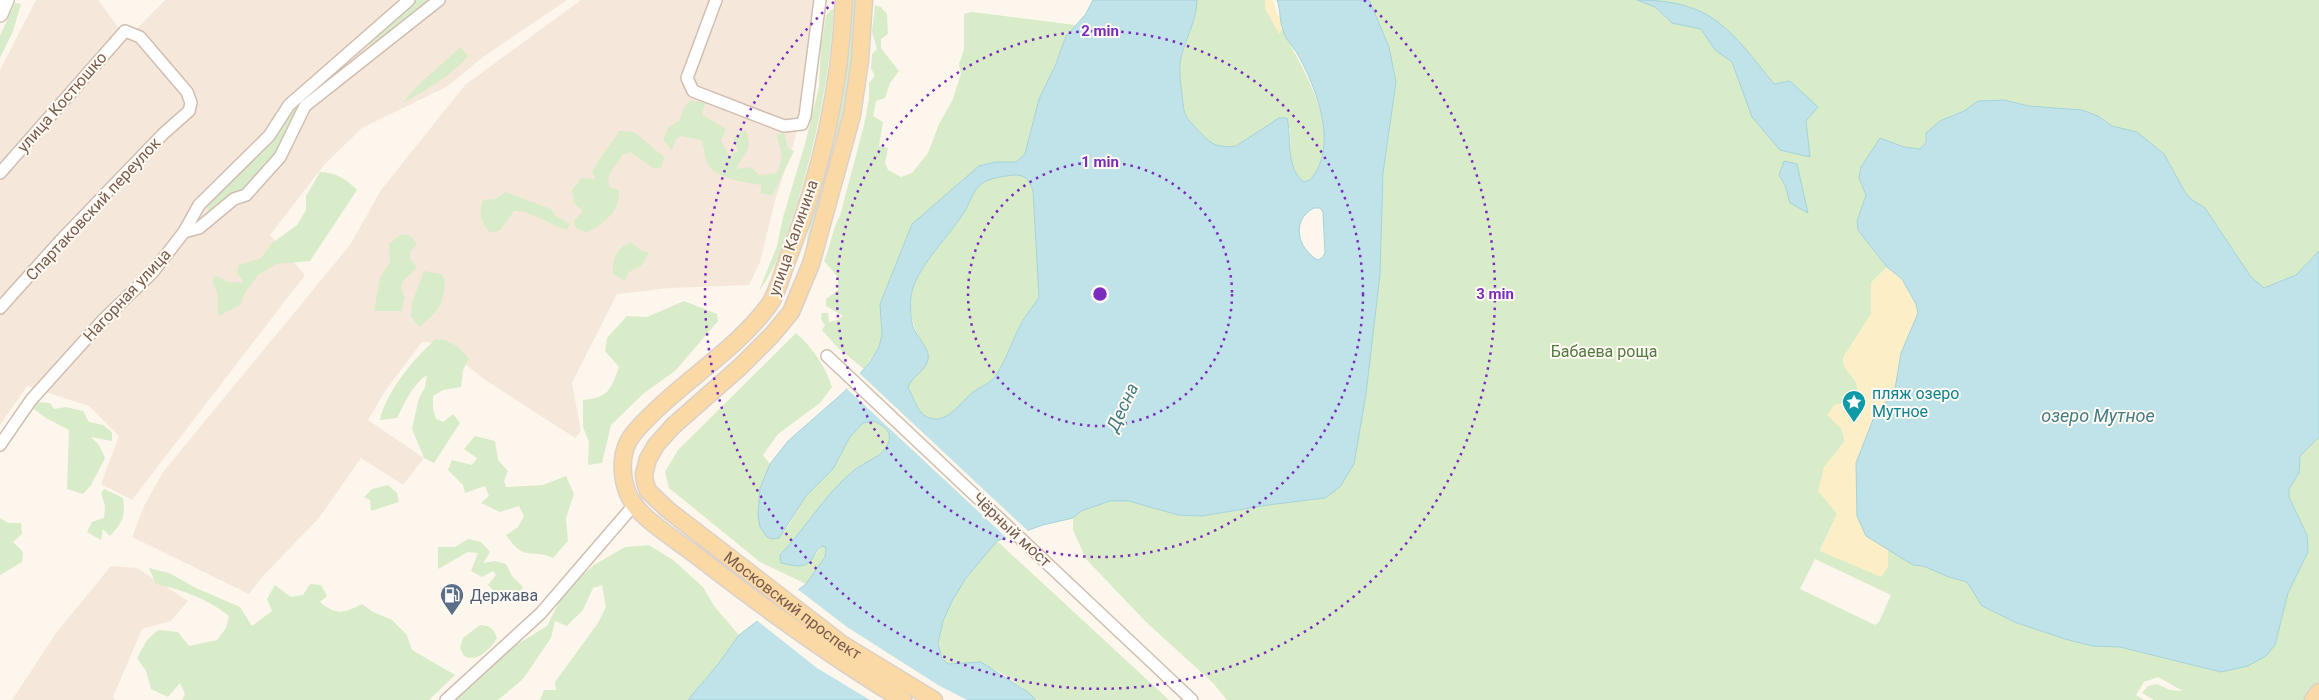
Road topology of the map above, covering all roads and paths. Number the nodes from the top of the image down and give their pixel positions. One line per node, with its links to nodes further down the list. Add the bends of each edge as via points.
1 (6, 0): 8 (main road)
2 (409, 0): 11 (street, via 289,105 270,136 199,205)
3 (440, 0): 11 (street, Нагорная улица, via 305,106 280,157 246,195 234,199 199,228)
4 (716, 0): 5 (street, via 687,78 693,91 784,126 802,124 805,116)
5 (820, 0)
6 (844, 0): 15 (main road, улица Калинина, via 838,80 829,128 798,234 770,303 749,330 668,399 628,442 623,460 624,481)
7 (864, 0): 16 (main road, улица Калинина, via 852,115 811,264 791,312 772,335 656,445 644,474 648,491)
8 (0, 14)
9 (125, 31): 10 (street, улица Костюшко); 12 (street, Спартаковский переулок, via 140,37 187,92 191,103 188,111)
10 (0, 173)
11 (184, 232): 14 (street, Нагорная улица, via 152,274 104,319 31,400)
12 (0, 308)
13 (829, 358): 22 (street, Чёрный мост)
14 (0, 445)
15 (634, 505): 17 (main road, улица Калинина); 19 (street, via 541,613)
16 (663, 506): 21 (main road, Московский проспект, via 842,644)
17 (656, 525): 20 (main road, Московский проспект, via 833,657)
18 (2319, 692): 23 (main road)
19 (446, 700)
20 (903, 700)
21 (934, 700)
22 (1192, 700)
23 (2313, 700)

